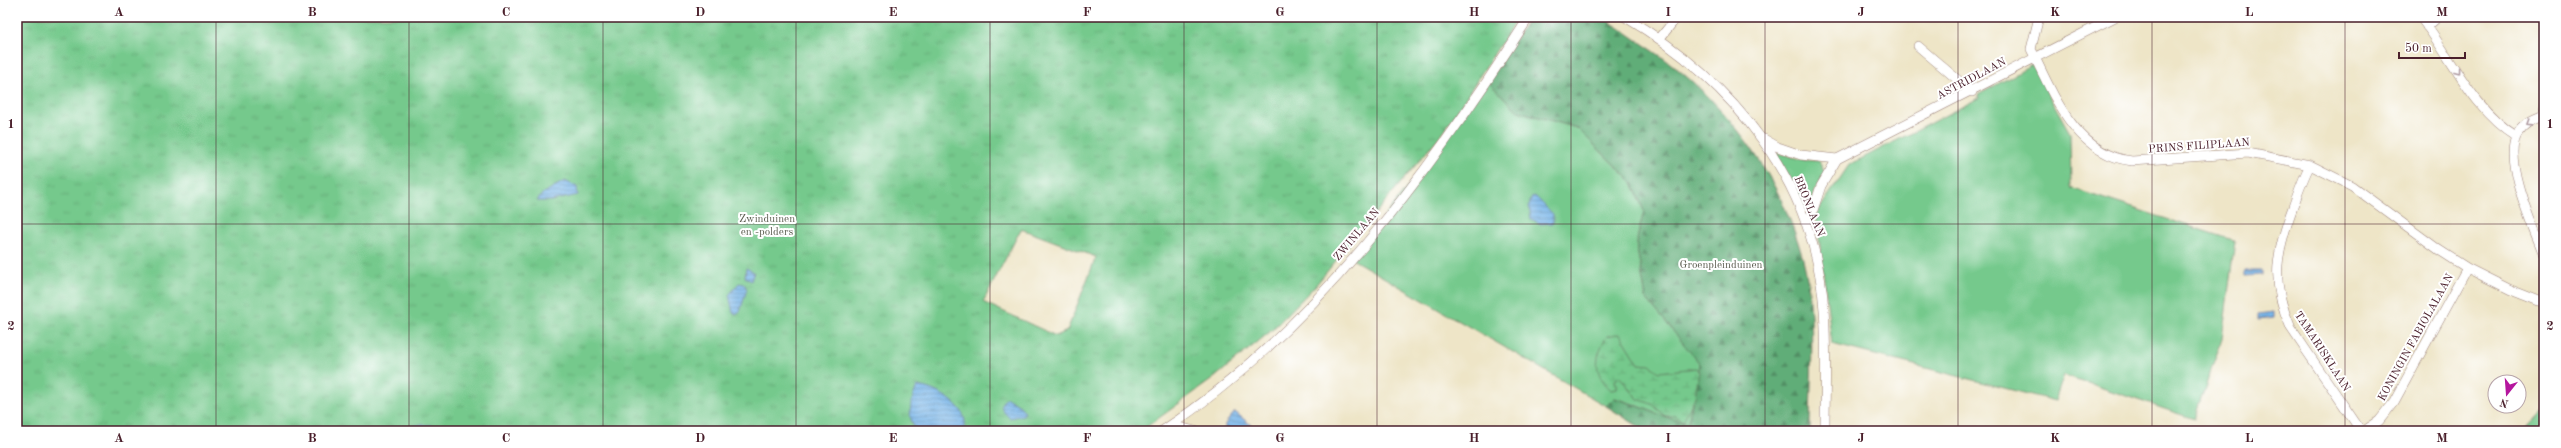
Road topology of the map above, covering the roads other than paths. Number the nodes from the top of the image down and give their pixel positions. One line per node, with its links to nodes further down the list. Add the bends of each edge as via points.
1 (1529, 17): 24 (street, ZWINLAAN, via 1451,136 1352,259 1278,338 1223,386)
2 (1625, 17): 9 (street, BRONLAAN)
3 (1677, 17): 9 (street)
4 (2039, 17): 11 (street, via 2031,49)
5 (2115, 17): 11 (street, ASTRIDLAAN)
6 (2420, 17): 8 (street)
7 (2438, 17): 8 (street)
8 (2427, 27): 15 (street, one-way to 15, via 2489,114 2503,128)
9 (1660, 38): 16 (street, BRONLAAN, via 1693,64 1732,101)
10 (1918, 46): 12 (street)
11 (2035, 58): 12 (street, ASTRIDLAAN); 18 (street, PRINS FILIPLAAN, via 2072,124 2094,148 2108,154 2132,161 2248,153)
12 (1972, 92): 17 (street, ASTRIDLAAN)
13 (2544, 107): 14 (street)
14 (2543, 116): 15 (street, one-way to 15, via 2526,123)
15 (2516, 136): 20 (street, via 2514,168 2517,186)
16 (1762, 139): 17 (street, via 1778,148 1801,155); 19 (street, BRONLAAN, via 1791,188)
17 (1837, 159): 19 (street, via 1821,186 1811,216)
18 (2310, 165): 22 (street, PRINS FILIPLAAN, via 2352,186); 28 (street, TAMARISKLAAN, via 2282,237 2276,264 2278,293 2291,328)
19 (1805, 222): 27 (street, BRONLAAN, via 1816,257 1824,310)
20 (2542, 245): 21 (street)
21 (2544, 255)
22 (2467, 268): 23 (street, PRINS FILIPLAAN, via 2511,290); 28 (street, KONINGIN FABIOLALAAN, via 2394,402 2379,421)
23 (2544, 302)
24 (1171, 425): 25 (street, ZWINLAAN); 26 (street)
25 (1162, 431)
26 (1194, 431)
27 (1825, 431)
28 (2362, 431)

